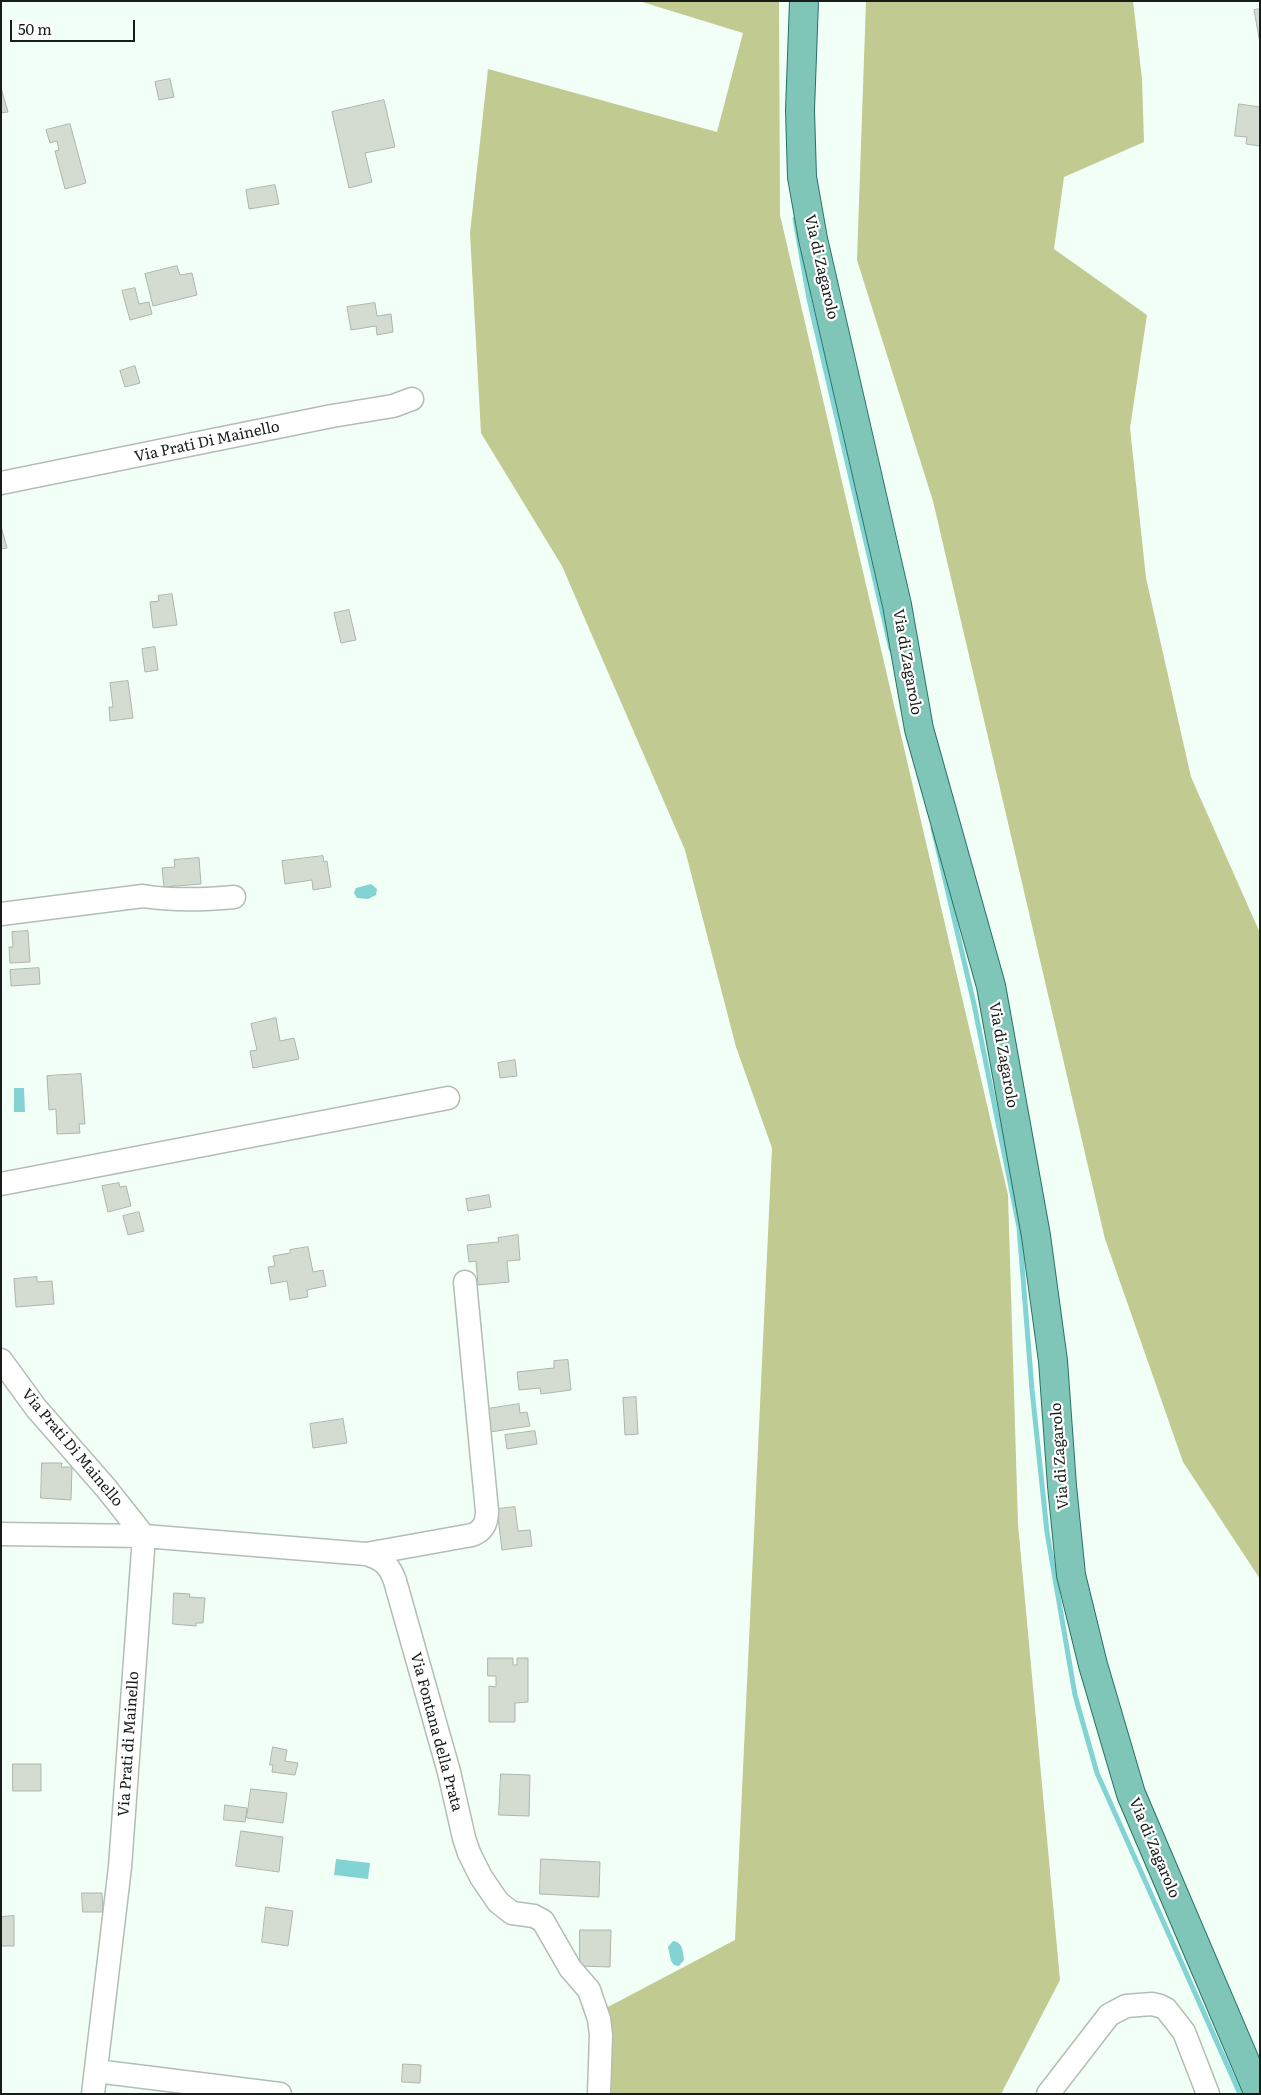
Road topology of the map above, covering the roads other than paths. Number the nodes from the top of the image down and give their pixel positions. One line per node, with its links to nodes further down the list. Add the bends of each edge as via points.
1 (804, 1): 19 (main road, Via di Zagarolo, via 800,110 802,177 813,239 897,606 919,729 990,986 1036,1236 1053,1361 1071,1575 1093,1665 1131,1794)
2 (412, 399): 3 (street, Via Prati Di Mainello, via 393,406)
3 (1, 483)
4 (234, 897): 5 (street, via 190,901 143,896)
5 (1, 914)
6 (448, 1098): 7 (street)
7 (1, 1184)
8 (465, 1282): 12 (street, via 486,1522 481,1531 472,1535)
9 (1, 1360): 11 (street, Via Prati Di Mainello, via 36,1408)
10 (1, 1534): 11 (street)
11 (144, 1536): 12 (street, Via Fontana della Prata); 13 (street, Via Prati di Mainello, via 120,1867)
12 (366, 1554): 16 (street, Via Fontana della Prata, via 386,1563 395,1581 452,1782 464,1838 477,1870 504,1908 543,1921 570,1968 591,1993 601,2035)
13 (96, 2071): 14 (street, Via Prati di Mainello); 15 (street)
14 (93, 2094)
15 (280, 2094)
16 (599, 2094)
17 (1048, 2094): 18 (street, via 1109,2015 1126,2006 1146,2004 1160,2006 1184,2032)
18 (1208, 2094)
19 (1258, 2094)

